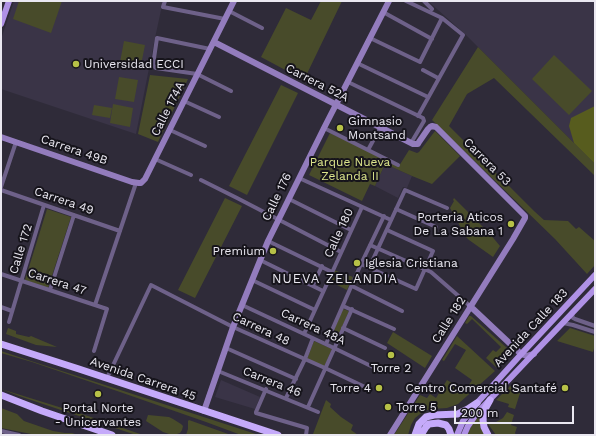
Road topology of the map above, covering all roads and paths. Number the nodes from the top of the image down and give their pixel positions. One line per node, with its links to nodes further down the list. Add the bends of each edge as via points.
1 (5, 1): 13 (main road)
2 (9, 1): 13 (main road)
3 (165, 1): 12 (street, via 164,7)
4 (234, 1): 9 (street, Calle 174A)
5 (389, 1): 10 (street, Calle 176)
6 (406, 1): 11 (street)
7 (424, 1): 8 (street)
8 (432, 9)
9 (229, 11): 12 (street, Calle 174A); 14 (street)
10 (383, 12): 15 (street, Calle 176); 16 (street)
11 (442, 18): 16 (street); 22 (street, via 463,35)
12 (225, 19): 17 (street, Calle 174A)
13 (1, 23)
14 (262, 28)
15 (370, 38): 16 (street, via 420,62); 19 (street, Calle 176)
16 (432, 39)
17 (214, 42): 18 (street, Calle 174A); 27 (street, Carrera 52A)
18 (210, 49): 21 (street, Calle 174A); 21 (street, via 157,38 153,62 156,68)
19 (357, 62): 23 (street, Calle 176); 25 (street)
20 (422, 70): 22 (street)
21 (198, 74): 24 (street); 26 (street, Calle 174A)
22 (438, 78): 25 (street)
23 (348, 82): 27 (street, Calle 176); 28 (street)
24 (231, 91)
25 (428, 97): 28 (street)
26 (184, 101): 29 (street); 32 (street, Calle 174A)
27 (336, 105): 30 (street, Calle 176); 31 (street, Carrera 52A)
28 (418, 116): 35 (street, via 424,120)
29 (219, 117)
30 (324, 128): 37 (street); 41 (street, Calle 176)
31 (380, 128): 35 (street, Carrera 52A); 37 (street)
32 (170, 130): 36 (street); 38 (street, Calle 174A)
33 (1, 137): 34 (street, Carrera 49B)
34 (16, 142): 43 (street, Carrera 49B); 44 (street)
35 (411, 143): 52 (street, Carrera 53, via 418,144 428,129 436,127)
36 (205, 146)
37 (368, 150): 39 (street)
38 (155, 159): 40 (street); 43 (street, Calle 174A, via 145,179)
39 (398, 165)
40 (191, 175)
41 (299, 178): 45 (street, Calle 176); 47 (street)
42 (201, 180): 53 (street)
43 (138, 183): 58 (street, Calle 174A)
44 (1, 189): 46 (street, Carrera 49)
45 (288, 199): 53 (street, Calle 176); 56 (street)
46 (44, 205): 50 (street, Carrera 49); 72 (street, Calle 172)
47 (362, 207): 51 (street); 56 (street, Calle 180)
48 (447, 208): 49 (street, via 405,190)
49 (396, 210): 54 (street); 55 (street)
50 (74, 215): 58 (street, Carrera 49); 76 (street)
51 (384, 216): 54 (street); 60 (street)
52 (525, 216): 81 (street, Calle 182)
53 (278, 220): 59 (street, Calle 176); 62 (street)
54 (392, 220): 57 (street)
55 (436, 228)
56 (351, 230): 62 (street, Calle 180)
57 (387, 230): 61 (street); 67 (street, via 433,251)
58 (120, 231): 78 (street, Calle 174A)
59 (268, 241): 63 (street, Calle 176); 65 (street)
60 (370, 245): 61 (street); 64 (street)
61 (378, 248): 66 (street); 67 (street)
62 (341, 252): 68 (street, Calle 180)
63 (260, 260): 71 (street, Calle 176); 73 (street)
64 (361, 264): 66 (street); 74 (street)
65 (322, 266): 68 (street); 73 (street)
66 (369, 268): 67 (street, via 416,288)
67 (425, 269): 81 (street)
68 (332, 272): 77 (street, Calle 180)
69 (1, 274): 72 (street, Carrera 47)
70 (595, 276): 103 (main road, Avenida Calle 183)
71 (252, 280): 79 (street, Calle 176); 84 (street)
72 (21, 281): 76 (street, Carrera 47); 85 (street, Calle 172)
73 (313, 285): 77 (street)
74 (352, 286): 80 (street); 86 (street)
75 (595, 289): 87 (main road, Avenida Calle 183)
76 (50, 290): 78 (street, Carrera 47)
77 (323, 291): 84 (street, Calle 180)
78 (95, 305): 102 (street, Carrera 47, via 107,309)
79 (242, 305): 91 (street, Calle 176); 95 (street, Carrera 48A)
80 (343, 306): 83 (street); 98 (street)
81 (470, 306): 103 (street); 125 (street, Calle 182)
82 (1, 307): 85 (street)
83 (352, 309): 92 (street); 93 (street)
84 (315, 310): 95 (street, Calle 180)
85 (12, 311): 88 (street, Calle 172)
86 (402, 311)
87 (572, 314): 89 (main road, Avenida Calle 183); 90 (street, via 573,318)
88 (9, 322)
89 (563, 323): 94 (street); 104 (main road, Avenida Calle 183)
90 (595, 326)
91 (233, 327): 99 (street, Calle 176); 105 (street, Carrera 48); 109 (street, Carrera 48, via 151,285)
92 (343, 328): 100 (street); 101 (street)
93 (394, 329)
94 (595, 332)
95 (304, 334): 96 (street, Carrera 48A)
96 (314, 338): 98 (street, Carrera 48A); 105 (street)
97 (3, 344): 109 (highway, Avenida Carrera 45)
98 (326, 344): 100 (street, Carrera 48A)
99 (226, 348): 108 (street, Calle 176); 110 (street)
100 (334, 348): 106 (street); 107 (street, Carrera 48A)
101 (385, 348)
102 (94, 351)
103 (521, 354): 104 (street); 116 (main road, Avenida Calle 183)
104 (534, 354): 115 (main road, Avenida Calle 183)
105 (305, 359): 106 (street, Carrera 48); 110 (street)
106 (325, 368): 111 (street, Carrera 48); 117 (street)
107 (375, 368)
108 (218, 371): 112 (street, Carrera 46); 118 (street, Calle 176)
109 (107, 378): 118 (highway, Avenida Carrera 45)
110 (296, 378): 114 (street)
111 (365, 387)
112 (266, 390): 114 (street, Carrera 46); 124 (street, via 256,413 307,428)
113 (1, 395): 122 (highway)
114 (286, 398): 117 (street, Carrera 46)
115 (490, 400): 130 (main road, Avenida Calle 183, via 472,419); 131 (highway, via 483,420)
116 (477, 403): 126 (highway, via 458,414 426,417); 129 (main road, Avenida Calle 183, via 463,421)
117 (308, 407): 119 (street, Carrera 46)
118 (204, 411): 123 (highway, Avenida Carrera 45)
119 (318, 412)
120 (1, 431): 121 (street)
121 (19, 435)
122 (112, 435)
123 (278, 435)
124 (306, 435)
125 (390, 435)
126 (415, 435)
127 (421, 435): 128 (highway, via 429,424 438,423 446,426)
128 (452, 435)
129 (457, 435)
130 (464, 435)
131 (488, 435)

